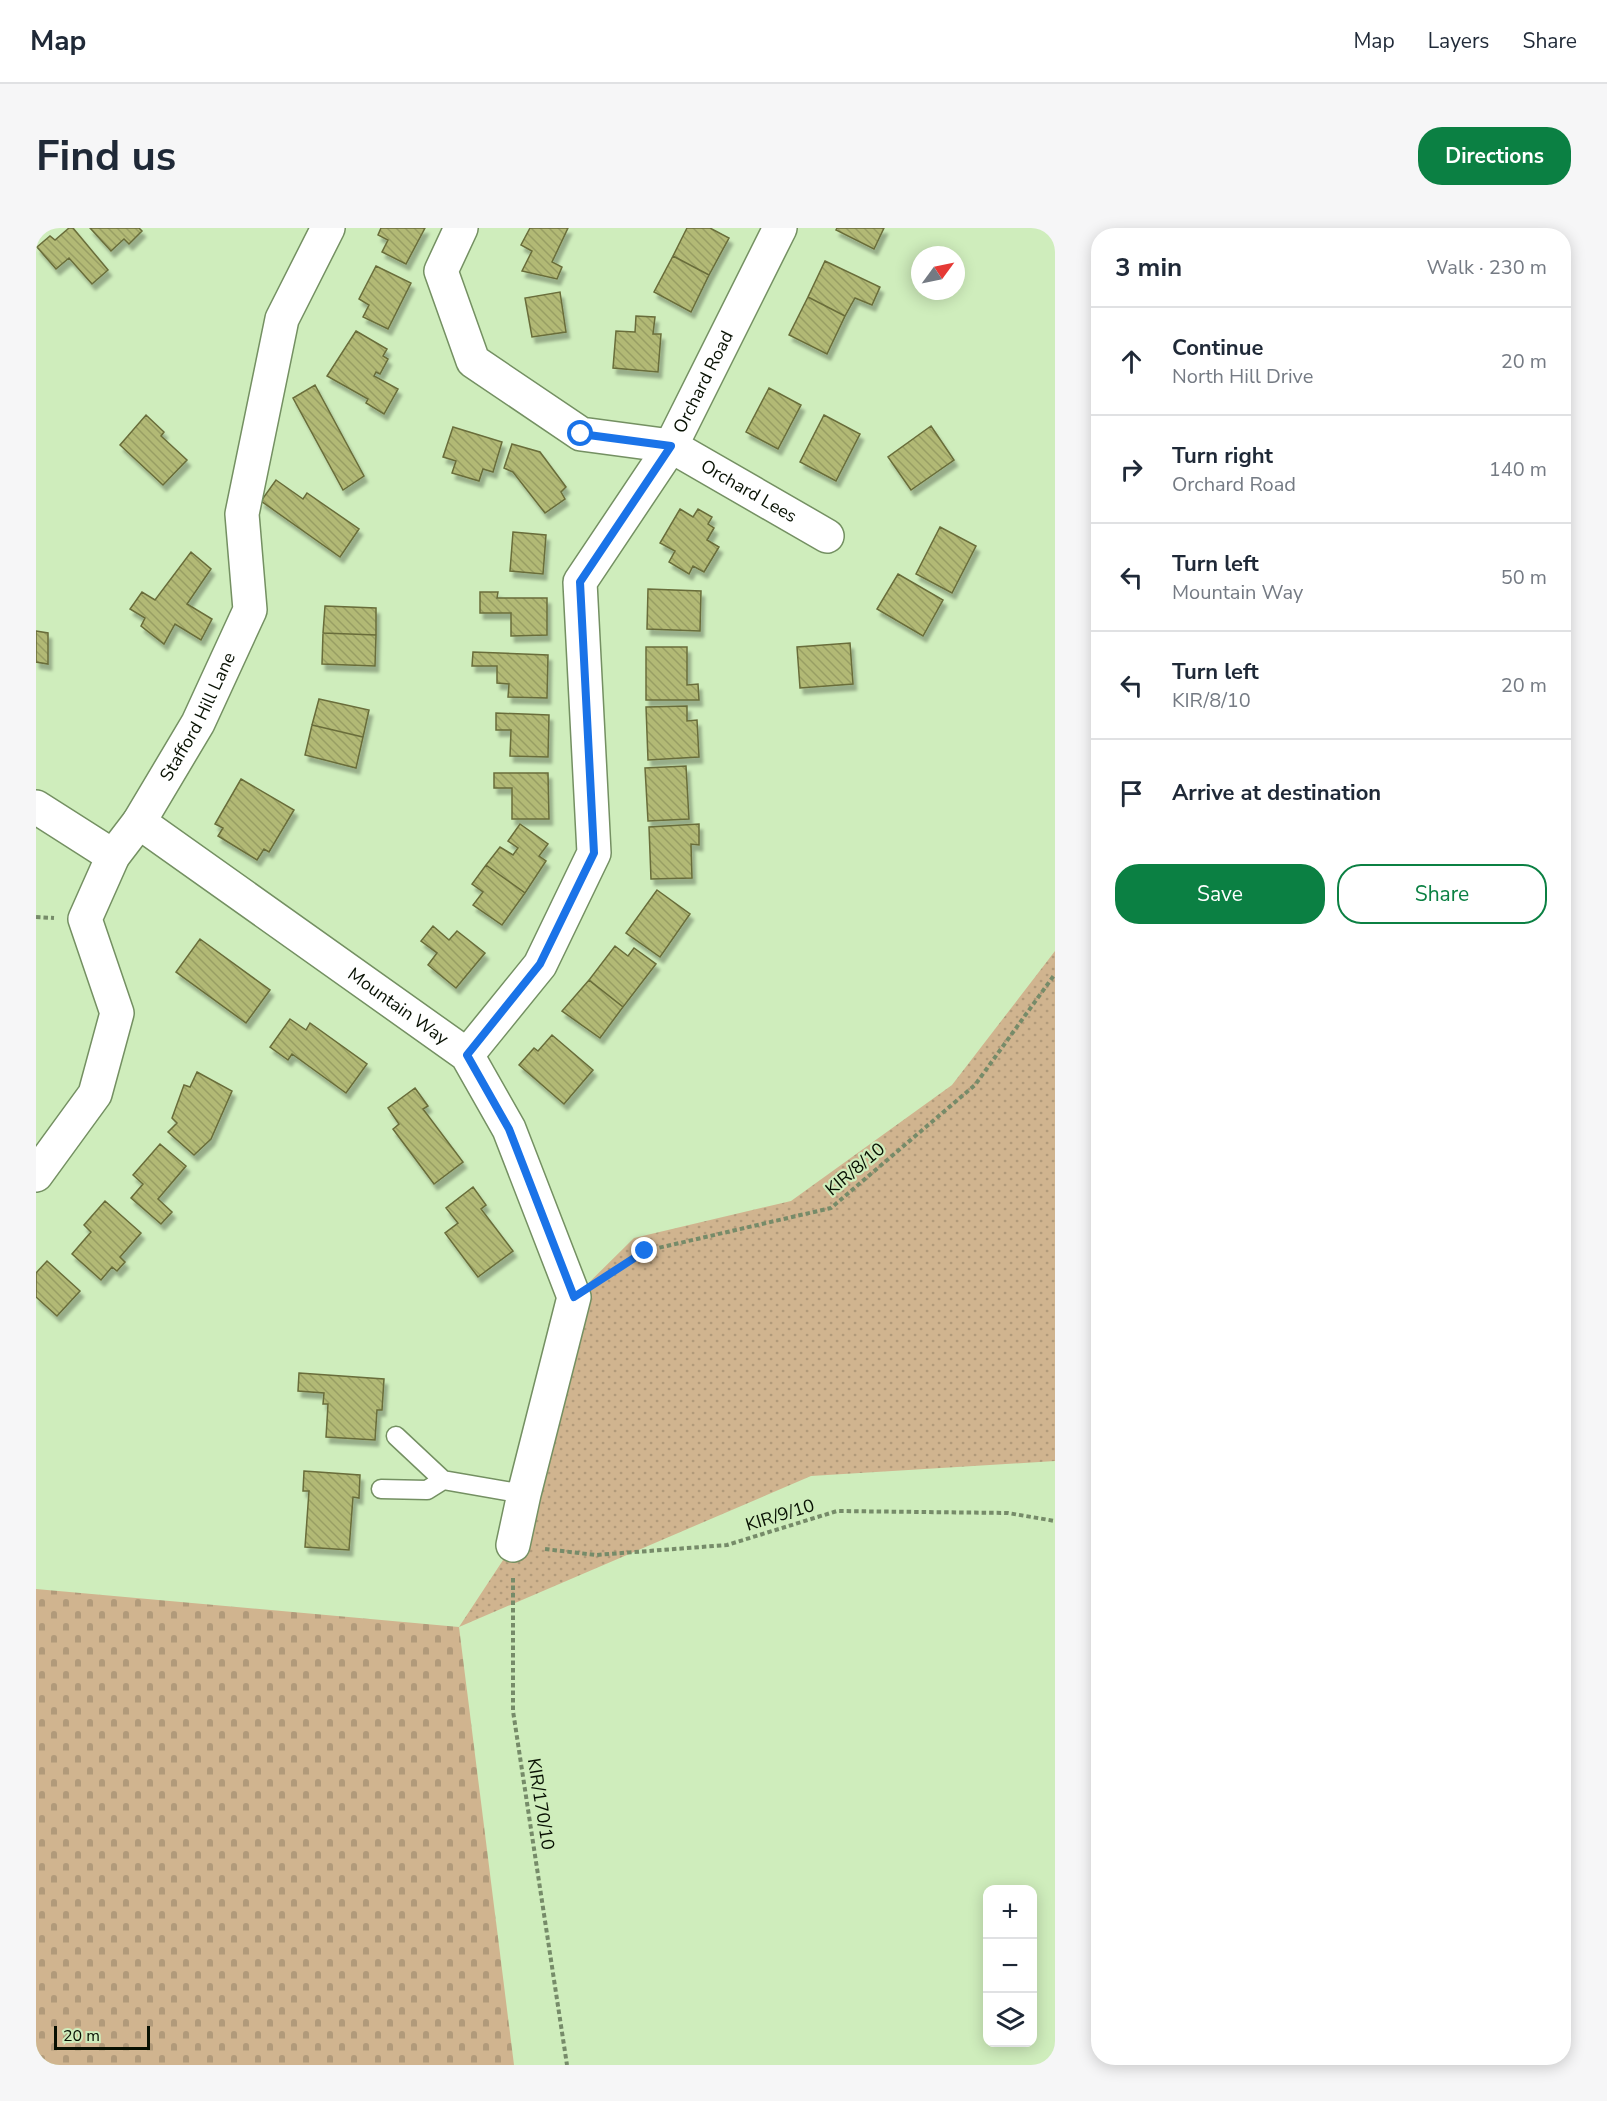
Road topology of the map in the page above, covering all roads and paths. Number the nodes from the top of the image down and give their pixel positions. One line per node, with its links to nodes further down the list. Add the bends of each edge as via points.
1 (328, 228): 7 (street, Stafford Hill Lane, via 279,330 242,514 250,610 198,723)
2 (461, 228): 4 (street, via 441,271 472,362 581,434)
3 (780, 228): 4 (street, Orchard Road)
4 (671, 446): 5 (street, Orchard Lees); 10 (street, Orchard Road, via 580,582 594,853 540,964)
5 (827, 536)
6 (36, 807): 8 (street)
7 (139, 822): 8 (street, Stafford Hill Lane); 10 (street, Mountain Way)
8 (113, 856): 11 (street, Stafford Hill Lane, via 85,920 117,1013 95,1095)
9 (1055, 974): 12 (path, KIR/8/10, via 975,1085 831,1208 645,1251)
10 (467, 1055): 12 (street, Mountain Way, via 509,1129)
11 (36, 1175)
12 (574, 1297): 16 (street)
13 (396, 1436): 14 (lane)
14 (443, 1480): 15 (lane, via 427,1490); 16 (lane)
15 (381, 1489)
16 (524, 1494): 18 (street)
17 (1055, 1521): 18 (path, KIR/9/10, via 1008,1513 837,1511 716,1546 596,1555)
18 (513, 1545): 19 (path, KIR/170/10, via 513,1711)
19 (567, 2065)

